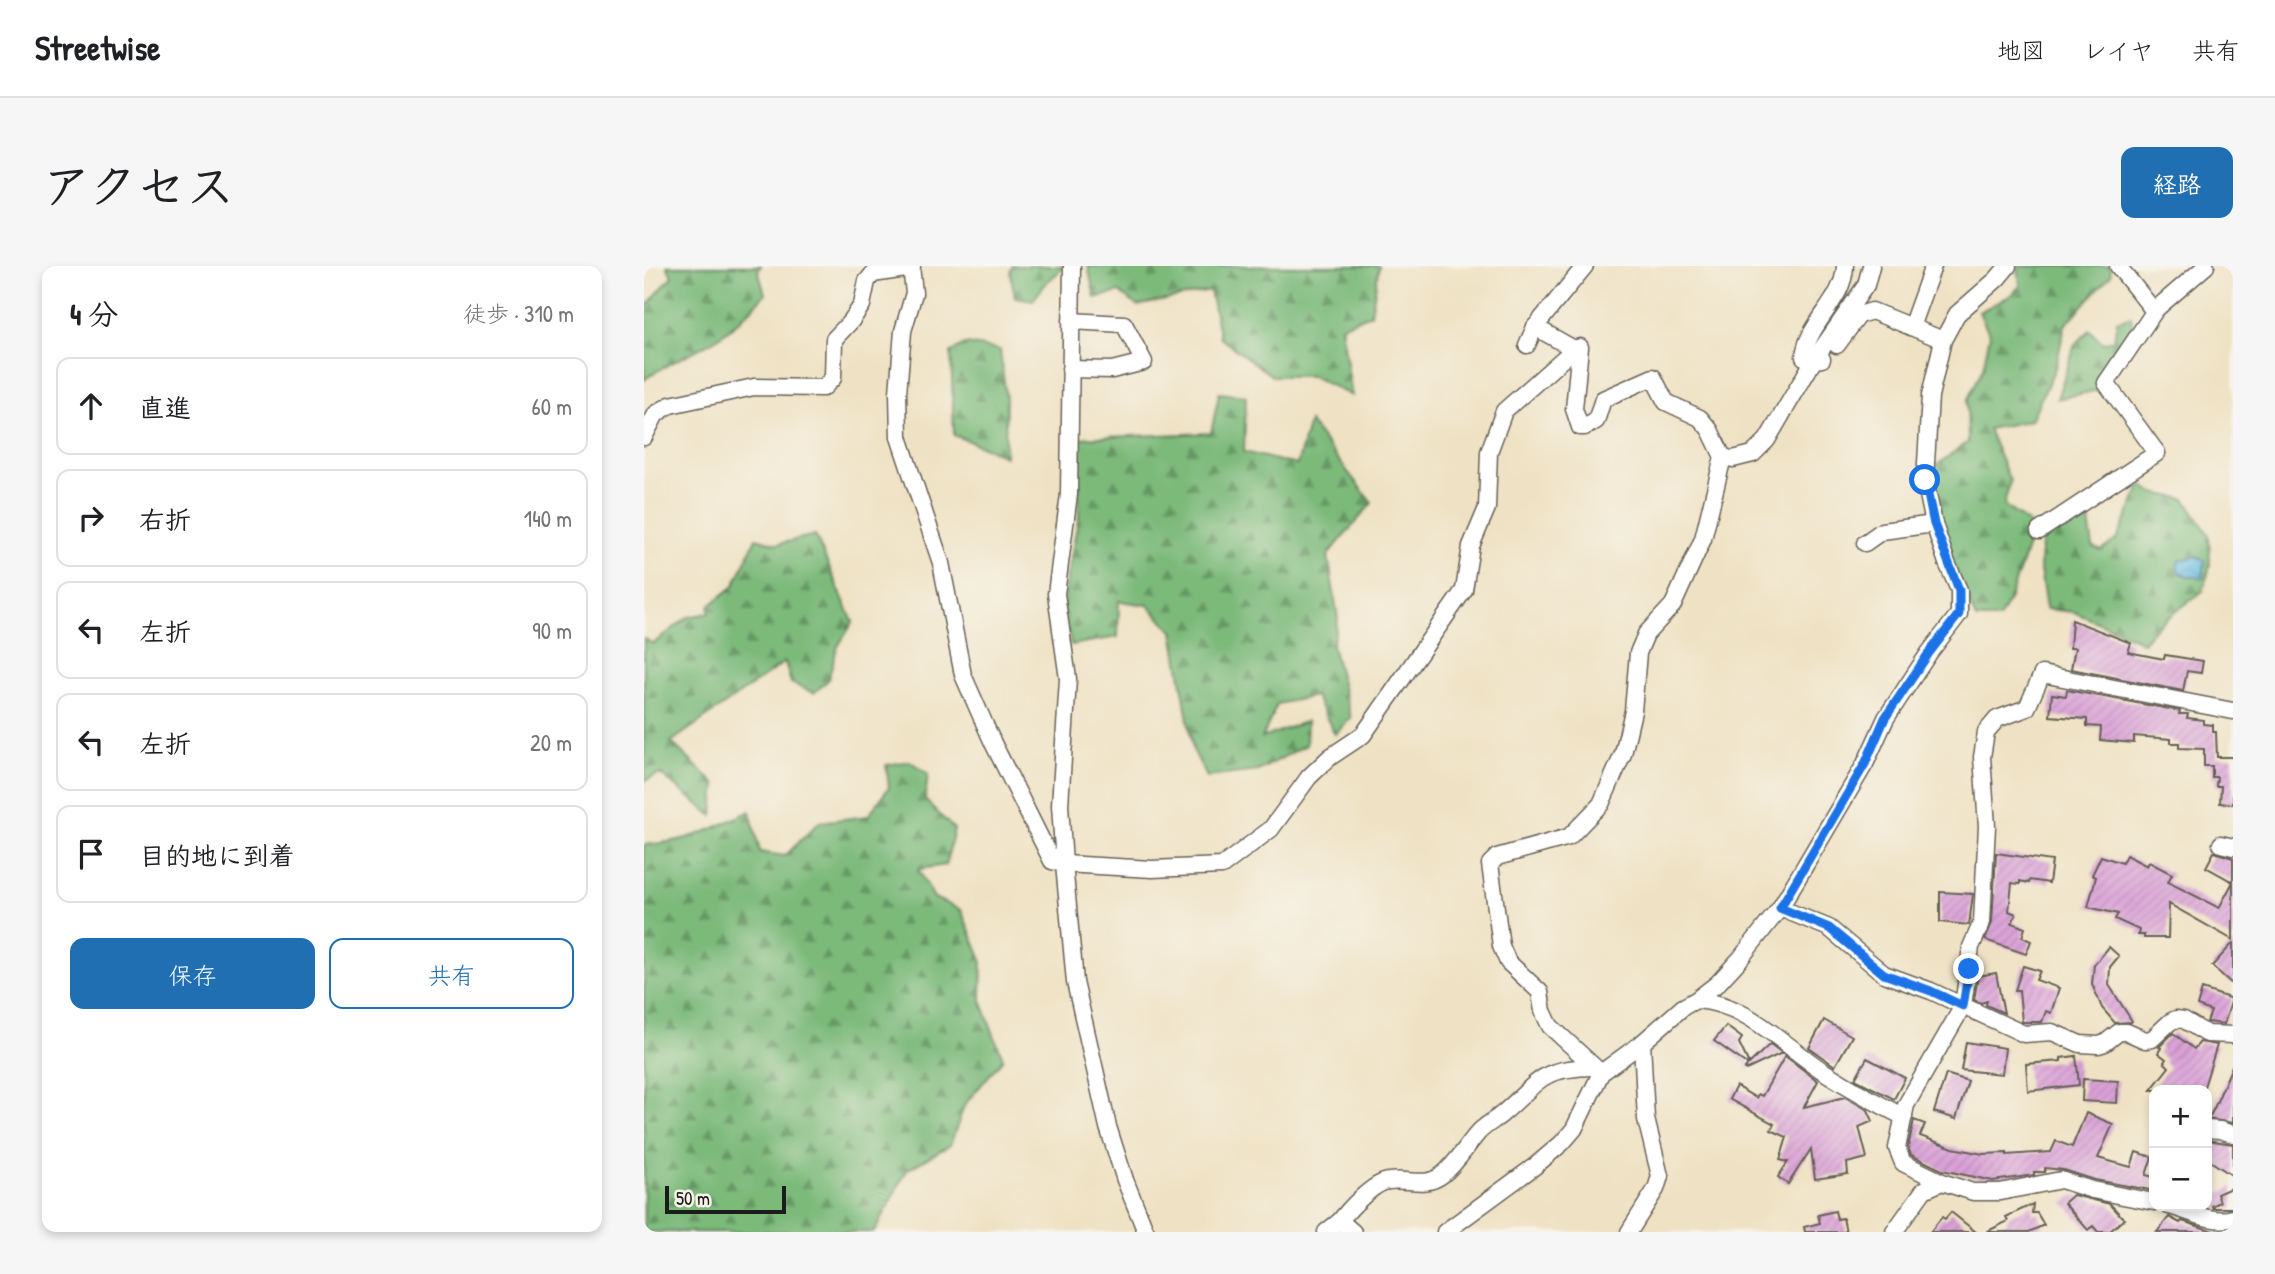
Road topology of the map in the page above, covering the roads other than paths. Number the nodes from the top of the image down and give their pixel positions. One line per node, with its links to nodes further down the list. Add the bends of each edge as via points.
1 (1072, 266): 11 (street)
2 (1585, 266): 12 (street)
3 (1845, 266): 17 (street, via 1842,286 1805,345 1804,357)
4 (1871, 266): 17 (street, via 1866,285)
5 (1933, 266): 13 (street)
6 (2008, 266): 14 (street, via 1957,314)
7 (2118, 266): 10 (street)
8 (2206, 266): 10 (street)
9 (911, 267): 19 (street, via 873,274 867,281 862,305 834,339 833,378 823,388 754,387 670,405 656,414); 25 (street, via 914,293 903,331 899,437 941,563 963,675 1052,861)
10 (2156, 309): 22 (street, via 2106,383 2157,453)
11 (1071, 321): 18 (street); 18 (street, via 1124,324 1144,362 1112,370)
12 (1535, 327): 15 (street); 16 (street)
13 (1911, 327): 14 (street); 17 (street, via 1872,311 1859,315 1827,359)
14 (1943, 340): 21 (street, via 1926,420 1925,480)
15 (1527, 345)
16 (1574, 349): 20 (street, via 1580,347 1574,409 1580,427 1596,421 1603,399 1653,377 1666,402 1700,418); 25 (street, via 1504,411 1489,452 1487,508 1471,545 1464,590 1363,735 1308,777 1272,829 1222,866 1152,869)
17 (1814, 360): 20 (street, via 1767,440 1753,454)
18 (1070, 369): 25 (street, via 1069,494 1056,594 1068,679 1060,804)
19 (644, 437)
20 (1723, 457): 31 (street, via 1703,539 1673,605 1646,634 1638,653 1633,711 1623,754 1601,804 1569,837 1490,864 1501,946 1508,962 1540,992 1550,1026)
21 (1934, 524): 23 (street, via 1882,531); 26 (street, via 1959,590 1959,614 1885,718 1865,764)
22 (2039, 531)
23 (1865, 543)
24 (2233, 711): 28 (street, via 2042,674 2027,708 1992,722 1982,757 1987,825 1982,922 1971,947)
25 (1064, 864): 41 (street, via 1075,982 1108,1127)
26 (1780, 908): 27 (street, via 1726,975); 28 (street, via 1829,928 1884,974)
27 (1696, 1000): 30 (street); 32 (street, via 1721,1004 1761,1025 1848,1087)
28 (1963, 1006): 29 (street, via 2024,1034 2052,1032 2089,1046 2104,1044 2119,1032 2152,1039 2176,1019 2207,1034); 32 (street, via 1909,1097)
29 (2233, 1035)
30 (1642, 1043): 31 (street); 45 (street, via 1646,1119 1660,1177)
31 (1597, 1070): 39 (street, via 1542,1076 1480,1130 1441,1176 1426,1182 1381,1183); 44 (street, via 1574,1129 1562,1143)
32 (1904, 1117): 35 (street, via 1897,1148 1900,1159)
33 (2212, 1129): 34 (street)
34 (2233, 1134)
35 (1942, 1182): 36 (street, via 1973,1192 2000,1192 2061,1180); 46 (street, via 1924,1190)
36 (2149, 1201)
37 (2188, 1211): 40 (street)
38 (2233, 1218): 40 (street)
39 (1340, 1221): 42 (street); 43 (street)
40 (2208, 1226)
41 (1146, 1232)
42 (1326, 1232)
43 (1353, 1232)
44 (1445, 1232)
45 (1629, 1232)
46 (1894, 1232)

